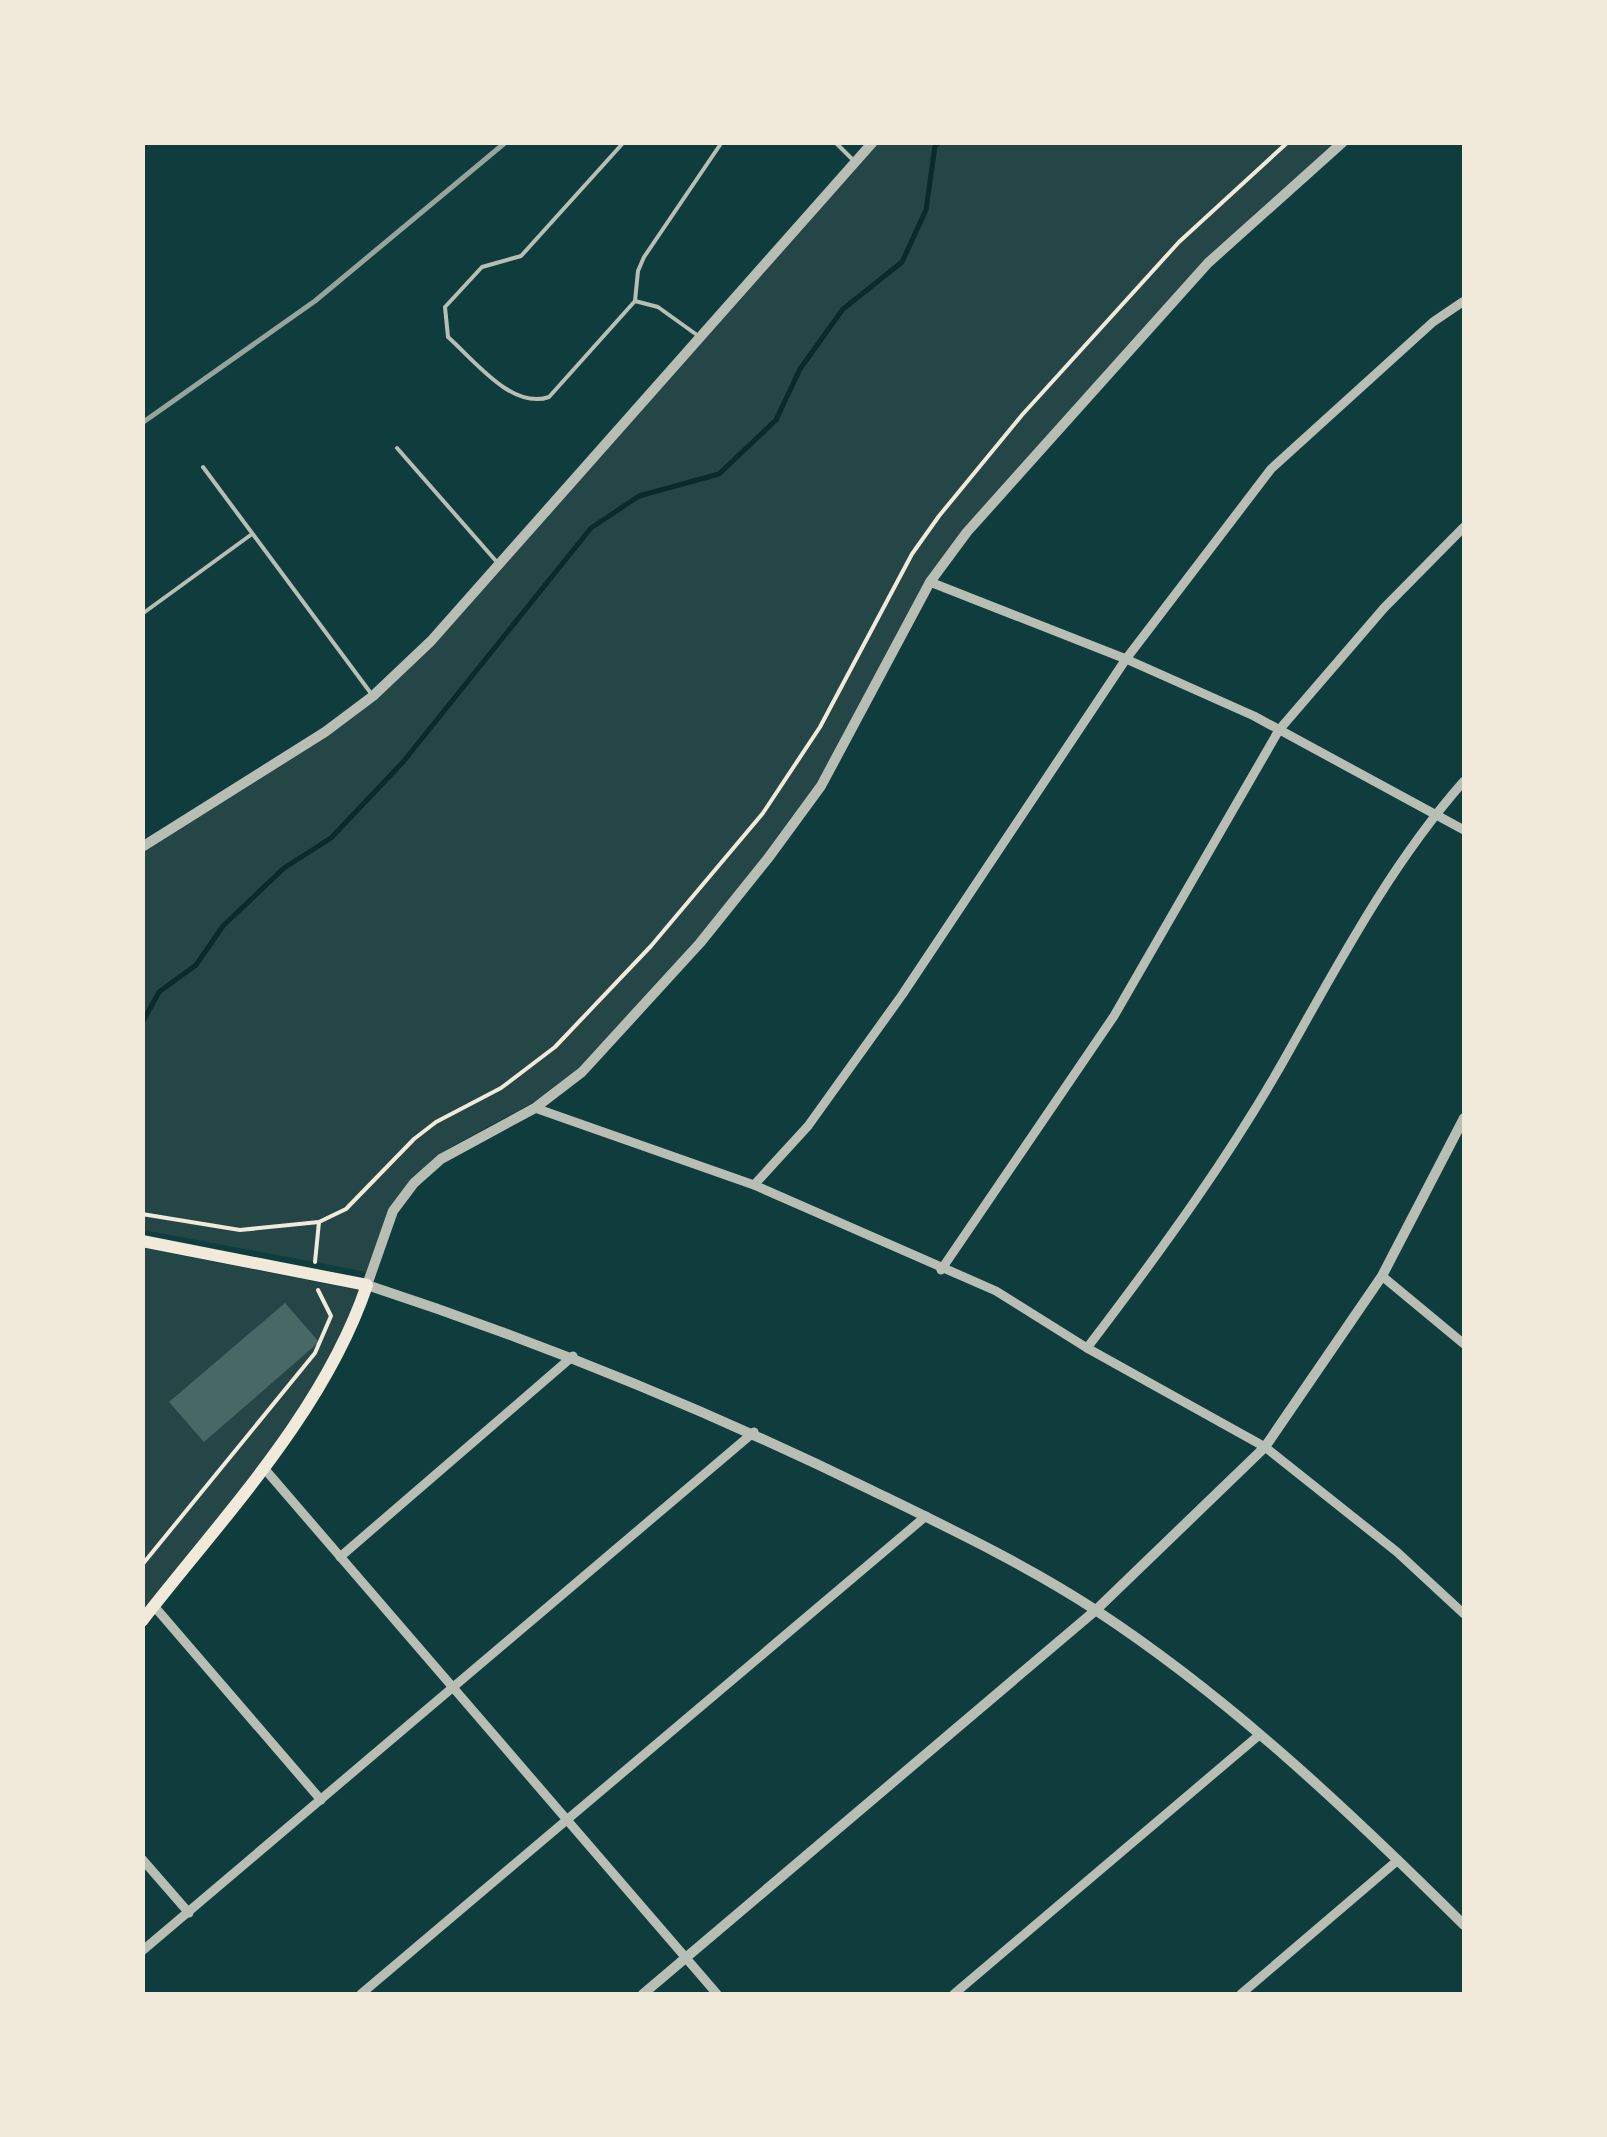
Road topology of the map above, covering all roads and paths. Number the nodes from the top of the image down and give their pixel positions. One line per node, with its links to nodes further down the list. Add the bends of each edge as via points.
1 (624, 142): 8 (lane, via 520,256 482,266 446,307 444,322 448,337 520,398 536,401 549,397)
2 (722, 142): 8 (lane, via 644,258)
3 (835, 142): 7 (lane)
4 (873, 142): 7 (street)
5 (1288, 142): 29 (path, via 1166,256 938,516 788,777 652,946 530,1068 436,1122 346,1209)
6 (1344, 142): 16 (street, via 1208,263)
7 (856, 162): 10 (street)
8 (635, 301): 10 (lane, via 658,307)
9 (1464, 301): 18 (street, via 1271,469)
10 (700, 338): 15 (street)
11 (397, 448): 15 (lane)
12 (203, 467): 14 (lane)
13 (1464, 527): 20 (street)
14 (252, 534): 17 (lane); 19 (lane)
15 (500, 564): 19 (street)
16 (930, 582): 18 (street); 25 (street, via 821,786 769,857 622,1030)
17 (142, 614)
18 (1126, 658): 20 (street); 27 (street, via 902,995 808,1126)
19 (373, 696): 24 (street)
20 (1279, 730): 22 (street); 31 (street, via 1114,1016)
21 (1464, 781): 22 (street)
22 (1436, 814): 23 (street); 36 (street, via 1329,973 1293,1045 1168,1242)
23 (1464, 830)
24 (142, 846)
25 (535, 1108): 27 (street); 34 (street, via 440,1160 414,1184 393,1211)
26 (1464, 1118): 33 (street)
27 (754, 1185): 31 (street)
28 (142, 1214): 29 (path, via 240,1230)
29 (319, 1222): 32 (path)
30 (142, 1242): 32 (main road)
31 (941, 1270): 36 (street, via 996,1291)
32 (314, 1273): 34 (main road); 43 (path, via 331,1316 314,1354)
33 (1382, 1276): 35 (street); 39 (street)
34 (367, 1285): 37 (street); 40 (main road, via 329,1370)
35 (1464, 1344)
36 (1086, 1348): 39 (street)
37 (574, 1356): 38 (street); 42 (street)
38 (754, 1432): 41 (street); 48 (street)
39 (1265, 1446): 45 (street); 46 (street)
40 (263, 1467): 42 (street); 44 (main road)
41 (926, 1516): 45 (street); 51 (street)
42 (340, 1557): 48 (street)
43 (142, 1565)
44 (154, 1606): 47 (main road); 50 (street)
45 (1096, 1610): 49 (street); 57 (street)
46 (1464, 1614)
47 (142, 1621)
48 (453, 1688): 50 (street); 51 (street)
49 (1258, 1736): 53 (street); 61 (street)
50 (321, 1800): 54 (street)
51 (568, 1821): 57 (street); 58 (street)
52 (142, 1859): 54 (street)
53 (1398, 1860): 55 (street); 62 (street)
54 (189, 1913): 56 (street)
55 (1464, 1926)
56 (142, 1951)
57 (686, 1959): 59 (street); 60 (street)
58 (361, 1994)
59 (643, 1994)
60 (716, 1994)
61 (954, 1994)
62 (1241, 1994)

